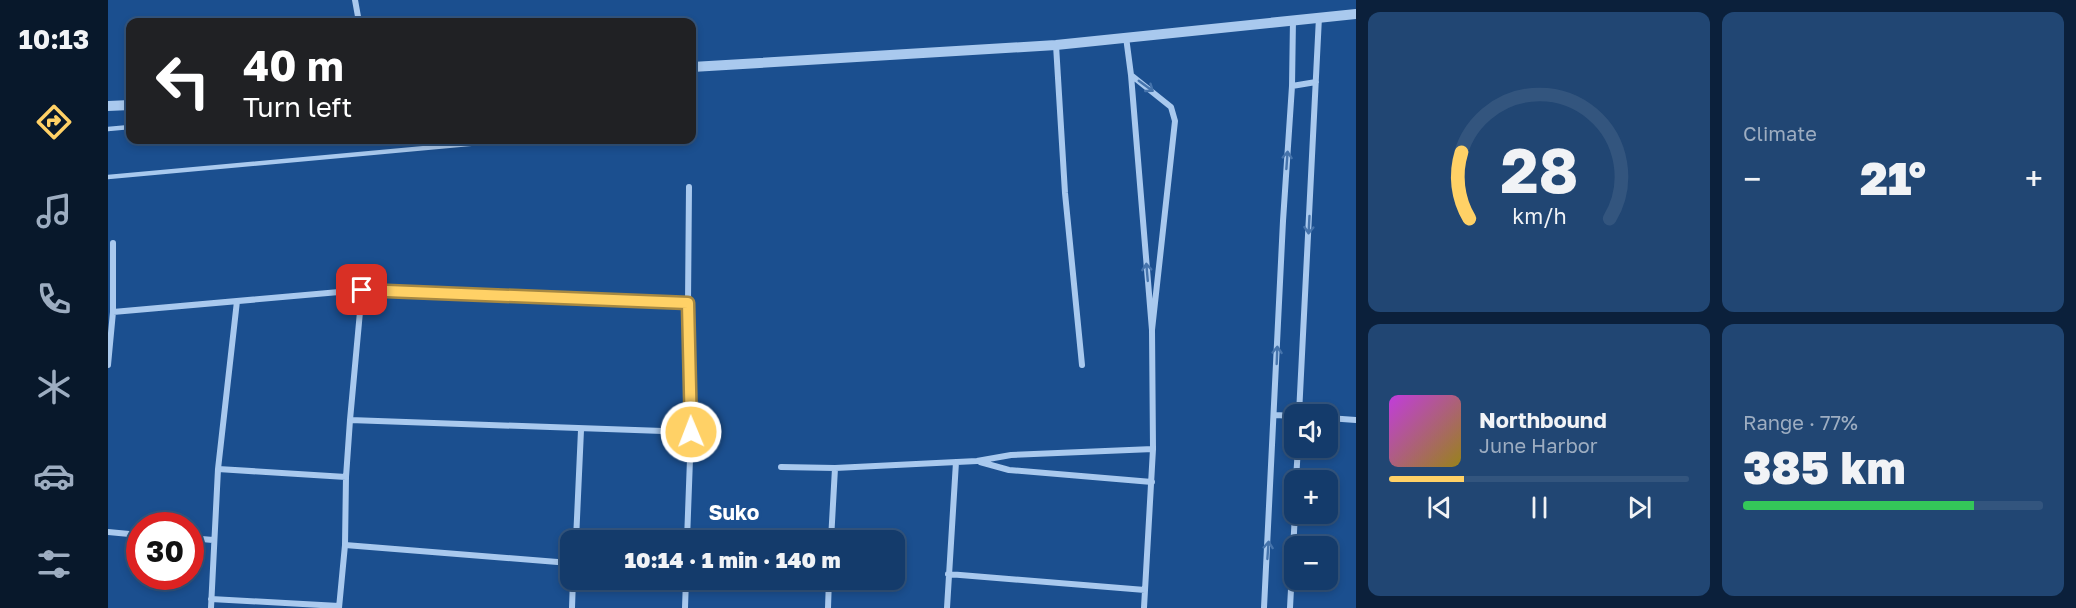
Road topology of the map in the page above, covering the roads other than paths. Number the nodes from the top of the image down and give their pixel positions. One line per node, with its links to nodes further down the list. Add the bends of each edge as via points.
1 (355, 0): 4 (street)
2 (1356, 14): 3 (street)
3 (1319, 17): 5 (street); 10 (street)
4 (358, 18)
5 (1293, 19): 6 (street); 11 (street)
6 (1125, 36): 7 (street); 9 (street)
7 (1056, 45): 8 (street); 26 (street, via 1065,193)
8 (696, 67)
9 (1131, 75): 24 (street, one-way to 9); 24 (street, one-way to 24, via 1171,107 1175,121)
10 (1316, 82): 11 (street); 27 (street, one-way to 27)
11 (1292, 86): 28 (street, one-way to 11)
12 (126, 105): 13 (street)
13 (108, 106)
14 (126, 127): 15 (lane)
15 (108, 129)
16 (469, 144): 17 (lane)
17 (108, 177)
18 (689, 187): 22 (street)
19 (113, 243): 23 (street)
20 (362, 290): 21 (street); 22 (street); 31 (street)
21 (237, 301): 23 (street); 40 (street)
22 (688, 303): 34 (street)
23 (112, 312): 25 (street)
24 (1152, 330): 35 (street)
25 (108, 365)
26 (1082, 365)
27 (1300, 404)
28 (1275, 415): 29 (street); 66 (street, one-way to 28)
29 (1284, 415)
30 (1338, 419): 32 (street)
31 (350, 420): 33 (street); 41 (street)
32 (1356, 420)
33 (581, 430): 34 (street); 44 (street)
34 (691, 432): 45 (street)
35 (1153, 448): 36 (street, via 1011,455); 42 (street)
36 (977, 461): 37 (street); 42 (street, via 1009,470)
37 (956, 462): 39 (street); 53 (street)
38 (781, 467): 39 (street)
39 (835, 468): 46 (street)
40 (218, 469): 41 (street); 50 (street)
41 (346, 477): 51 (street)
42 (1152, 482): 57 (street)
43 (1294, 524): 67 (street)
44 (576, 530)
45 (687, 530)
46 (832, 530)
47 (108, 532): 48 (street)
48 (126, 534)
49 (204, 539): 50 (street)
50 (213, 540): 58 (street)
51 (345, 545): 52 (street); 59 (street)
52 (560, 562)
53 (948, 574): 57 (street); 64 (street)
54 (573, 590): 61 (street)
55 (686, 590): 62 (street)
56 (829, 590): 63 (street)
57 (1145, 590): 65 (street)
58 (211, 599): 59 (street); 60 (street)
59 (339, 607)
60 (211, 608)
61 (572, 608)
62 (685, 608)
63 (828, 608)
64 (947, 608)
65 (1144, 608)
66 (1264, 608)
67 (1290, 608)

